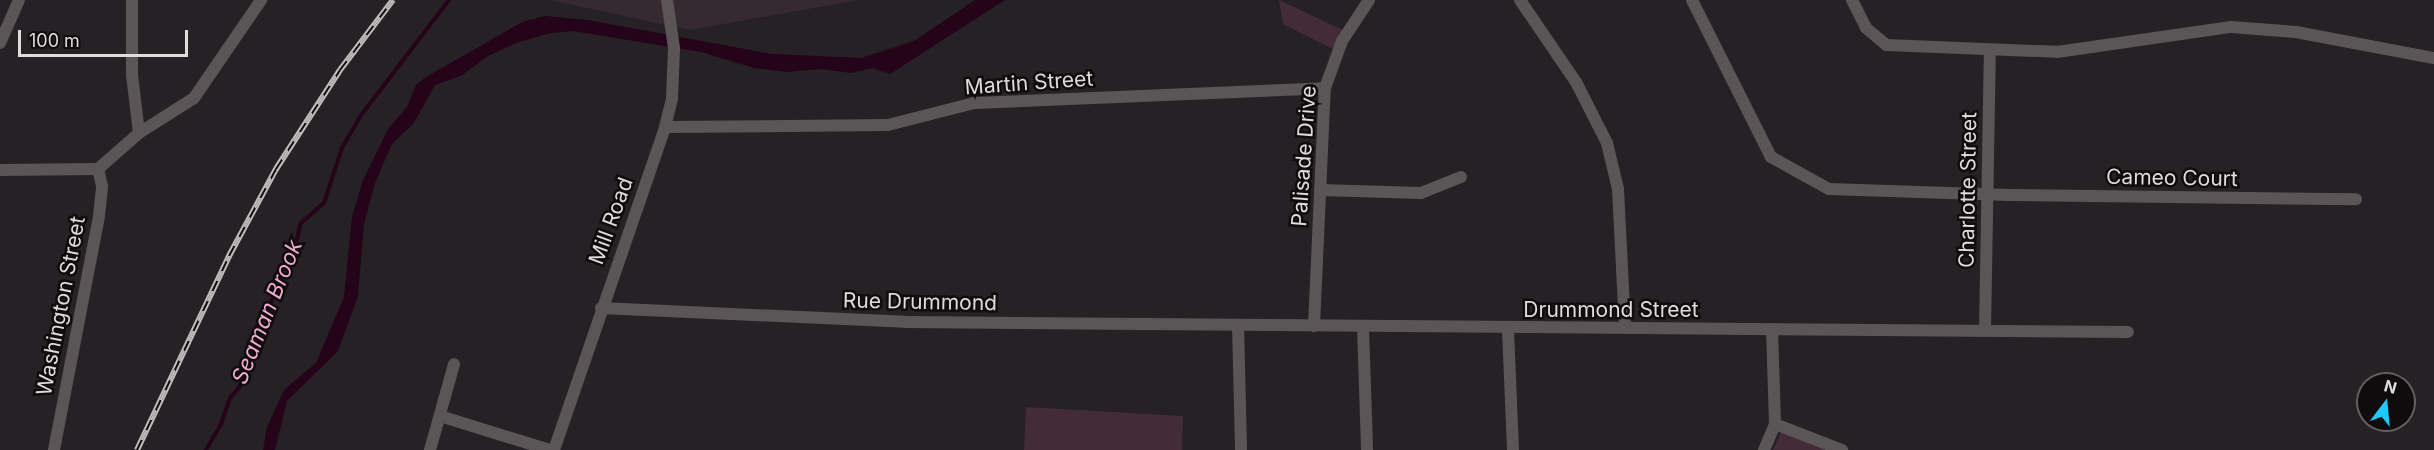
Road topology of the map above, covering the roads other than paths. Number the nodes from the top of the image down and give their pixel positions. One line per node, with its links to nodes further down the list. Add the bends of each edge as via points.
1 (19, 0): 9 (street)
2 (132, 0): 14 (street, via 132,75)
3 (261, 0): 14 (street, via 194,98)
4 (667, 0): 13 (street, Mill Road, via 674,78)
5 (1369, 0): 12 (street, Palisade Drive, via 1342,41)
6 (1520, 0): 25 (street, via 1576,82 1607,143 1618,189)
7 (1692, 0): 19 (street, Cameo Court, via 1770,158 1829,189)
8 (1852, 0): 10 (street, via 1866,28 1886,45)
9 (0, 43)
10 (1990, 52): 11 (street, via 2057,52 2230,27 2296,32); 19 (street, Charlotte Street)
11 (2434, 58)
12 (1325, 88): 13 (street, Martin Street, via 974,103 888,125); 18 (street, Palisade Drive)
13 (665, 127): 21 (street, Mill Road)
14 (139, 133): 15 (street)
15 (98, 169): 16 (street); 33 (street, Washington Street, via 102,186 99,216)
16 (0, 170)
17 (1461, 177): 18 (street, via 1421,193)
18 (1320, 190): 23 (street, Palisade Drive)
19 (1988, 194): 20 (street, Cameo Court); 28 (street, Charlotte Street)
20 (2356, 199)
21 (601, 308): 22 (street, Rue Drummond, via 893,322); 35 (street, Mill Road)
22 (1238, 325): 23 (street, Drummond Street); 36 (street)
23 (1314, 326): 24 (street, Drummond Street)
24 (1363, 327): 27 (street, Drummond Street); 37 (street)
25 (1625, 328): 26 (street, Drummond Street); 27 (street, Drummond Street)
26 (1772, 329): 28 (street, Drummond Street); 32 (street)
27 (1508, 330): 38 (street)
28 (1985, 330): 29 (street, Drummond Street)
29 (2128, 332)
30 (454, 363): 31 (street)
31 (440, 416): 34 (street); 35 (street)
32 (1775, 424): 39 (street); 40 (street)
33 (54, 450)
34 (430, 450)
35 (552, 450)
36 (1241, 450)
37 (1367, 450)
38 (1512, 450)
39 (1764, 450)
40 (1842, 450)

